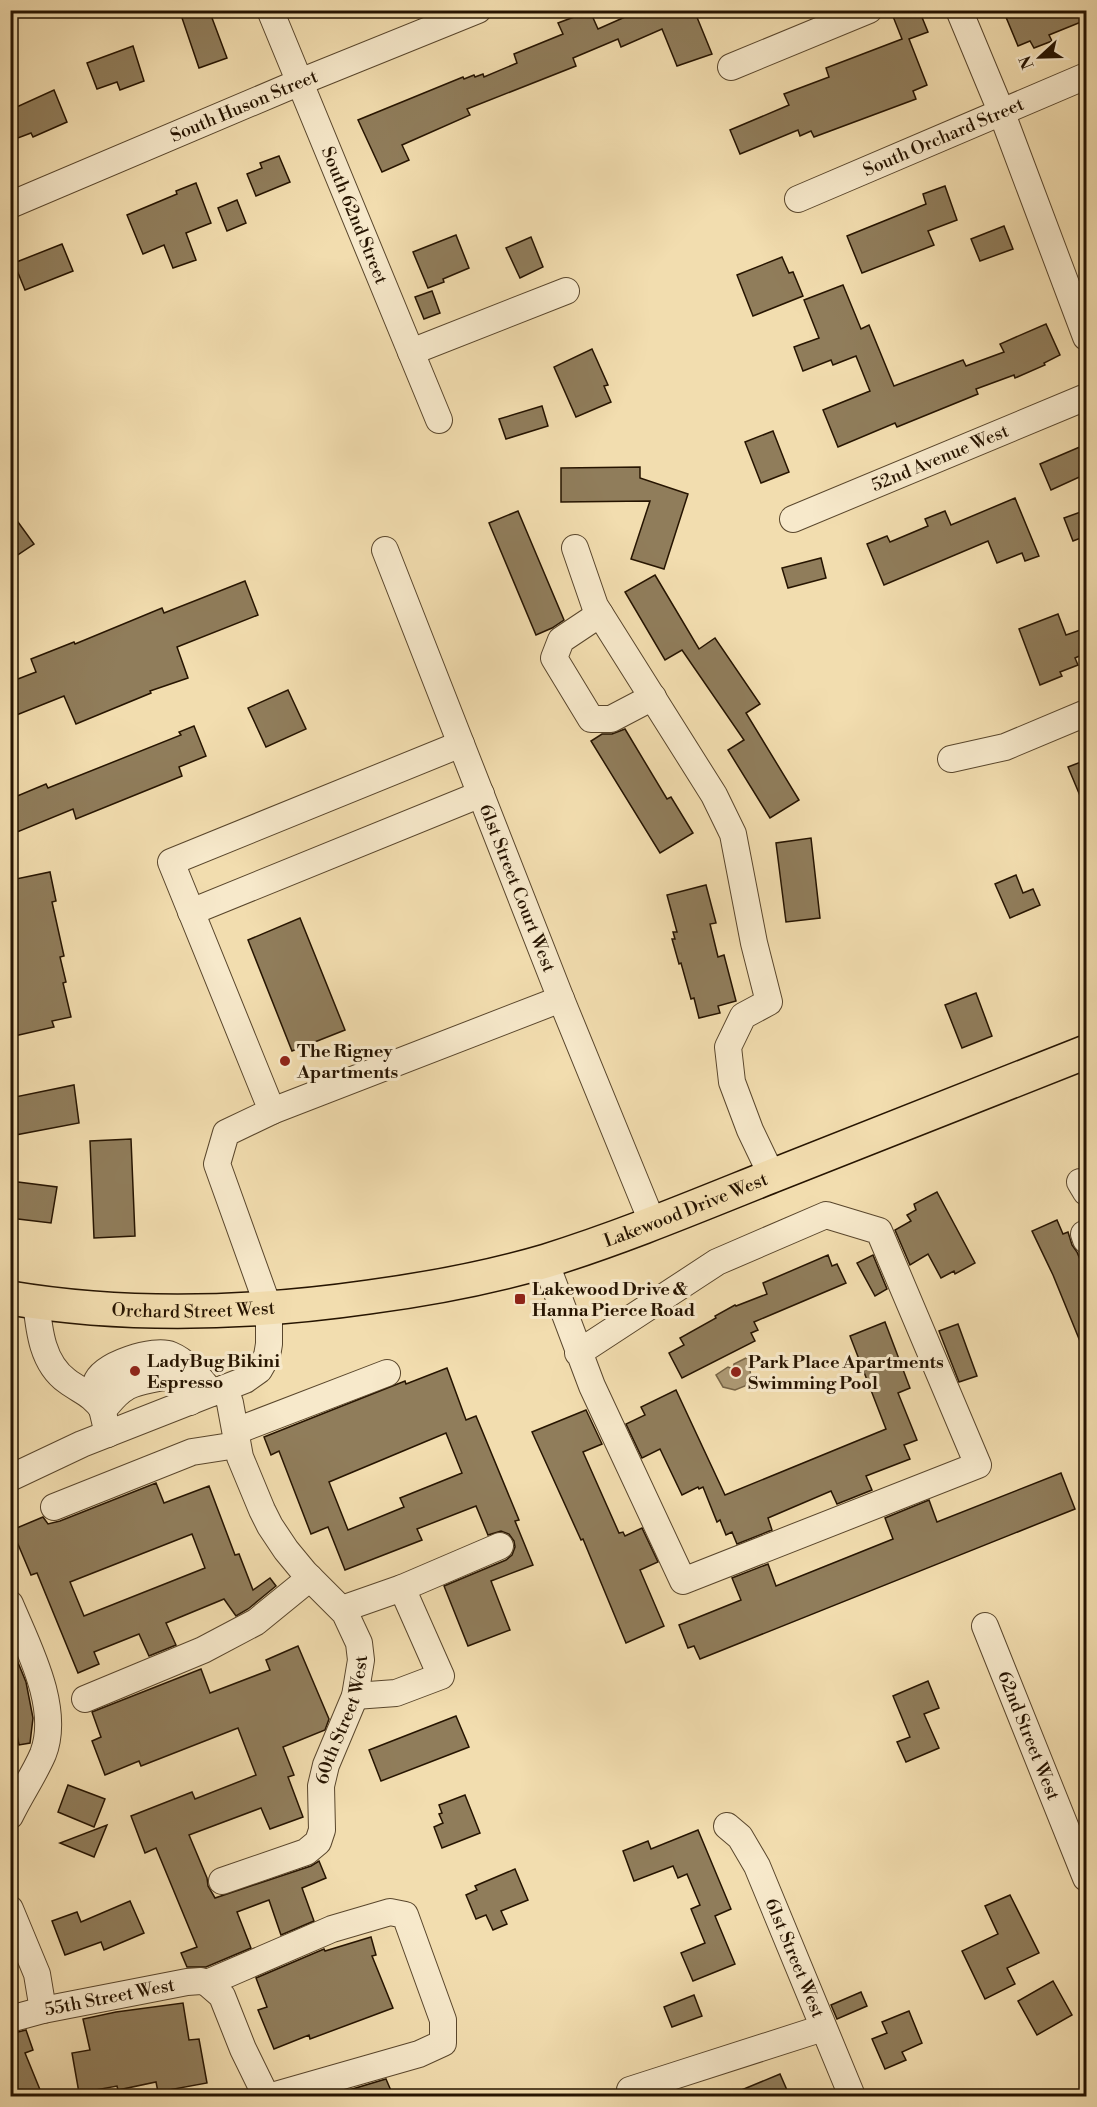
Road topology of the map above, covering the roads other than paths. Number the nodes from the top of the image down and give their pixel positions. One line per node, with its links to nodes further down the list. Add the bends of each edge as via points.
1 (270, 10): 7 (street, South 62nd Street)
2 (478, 10): 7 (street, South Huson Street)
3 (870, 10): 5 (street)
4 (959, 10): 8 (street)
5 (731, 67)
6 (1086, 76): 8 (street, South Orchard Street)
7 (300, 82): 10 (street, South Huson Street); 13 (street, South 62nd Street)
8 (1001, 111): 9 (street, South Orchard Street); 12 (street)
9 (798, 199)
10 (10, 205)
11 (566, 291): 13 (street)
12 (1086, 337)
13 (411, 352): 15 (street, South 62nd Street)
14 (1086, 397): 16 (street, 52nd Avenue West)
15 (439, 420)
16 (793, 519)
17 (575, 548): 19 (street)
18 (385, 550): 22 (street, 61st Street Court West)
19 (600, 614): 20 (street); 20 (street, via 561,640 554,658 591,719 611,719)
20 (653, 697): 29 (street, via 714,795 733,834 769,1002 743,1016 728,1047 732,1082)
21 (1086, 712): 23 (street, via 1005,747)
22 (461, 744): 24 (street, 61st Street Court West); 25 (street, via 171,862)
23 (951, 759)
24 (481, 794): 25 (street); 26 (street, 61st Street Court West)
25 (191, 912): 28 (street)
26 (561, 999): 28 (street, Orchard Street West); 30 (street, 61st Street Court West)
27 (1086, 1052): 29 (main road, Lakewood Drive West)
28 (272, 1111): 33 (street, Orchard Street West, via 226,1133 217,1164)
29 (772, 1176): 30 (main road, Lakewood Drive West)
30 (653, 1224): 31 (main road, Lakewood Drive West)
31 (545, 1261): 33 (main road, Lakewood Drive West, via 412,1291); 34 (street)
32 (23, 1300): 33 (main road, Orchard Street West, via 146,1311); 37 (street, via 48,1357 64,1379 95,1399)
33 (269, 1309): 36 (street, via 270,1344 264,1364 253,1375)
34 (578, 1353): 34 (street, via 717,1262 826,1215 879,1231 978,1465 683,1581)
35 (387, 1373): 38 (street)
36 (209, 1394): 37 (street); 37 (street, 60th Street West, via 184,1388 173,1377 128,1386 118,1394); 38 (street, 60th Street West)
37 (106, 1422): 39 (street)
38 (237, 1438): 40 (street); 42 (street, 60th Street West, via 246,1473 270,1526)
39 (14, 1468)
40 (54, 1507)
41 (500, 1546): 43 (street)
42 (310, 1578): 45 (street, 60th Street West); 48 (street, via 256,1622 203,1650)
43 (402, 1588): 45 (street); 47 (street, via 441,1676 396,1693)
44 (10, 1604): 49 (street, via 44,1691 49,1725 42,1755)
45 (342, 1609): 47 (street, 60th Street West, via 353,1627 360,1652)
46 (985, 1626): 51 (street, 62nd Street West)
47 (355, 1696): 52 (street, 60th Street West, via 321,1786 318,1842 306,1851)
48 (85, 1699)
49 (14, 1804)
50 (727, 1826): 57 (street, 61st Street West, via 740,1837 757,1866)
51 (1086, 1878)
52 (222, 1881)
53 (10, 1909): 55 (street, via 37,1974)
54 (207, 1983): 55 (street, 55th Street West, via 187,1982); 59 (street, via 222,1996); 60 (street, via 332,1929 390,1912 405,1915 442,2020 443,2043 419,2054)
55 (42, 2010): 56 (street, 55th Street West)
56 (12, 2018)
57 (824, 2028): 58 (street); 61 (street, 61st Street West)
58 (630, 2090)
59 (266, 2097)
60 (272, 2097)
61 (852, 2097)

